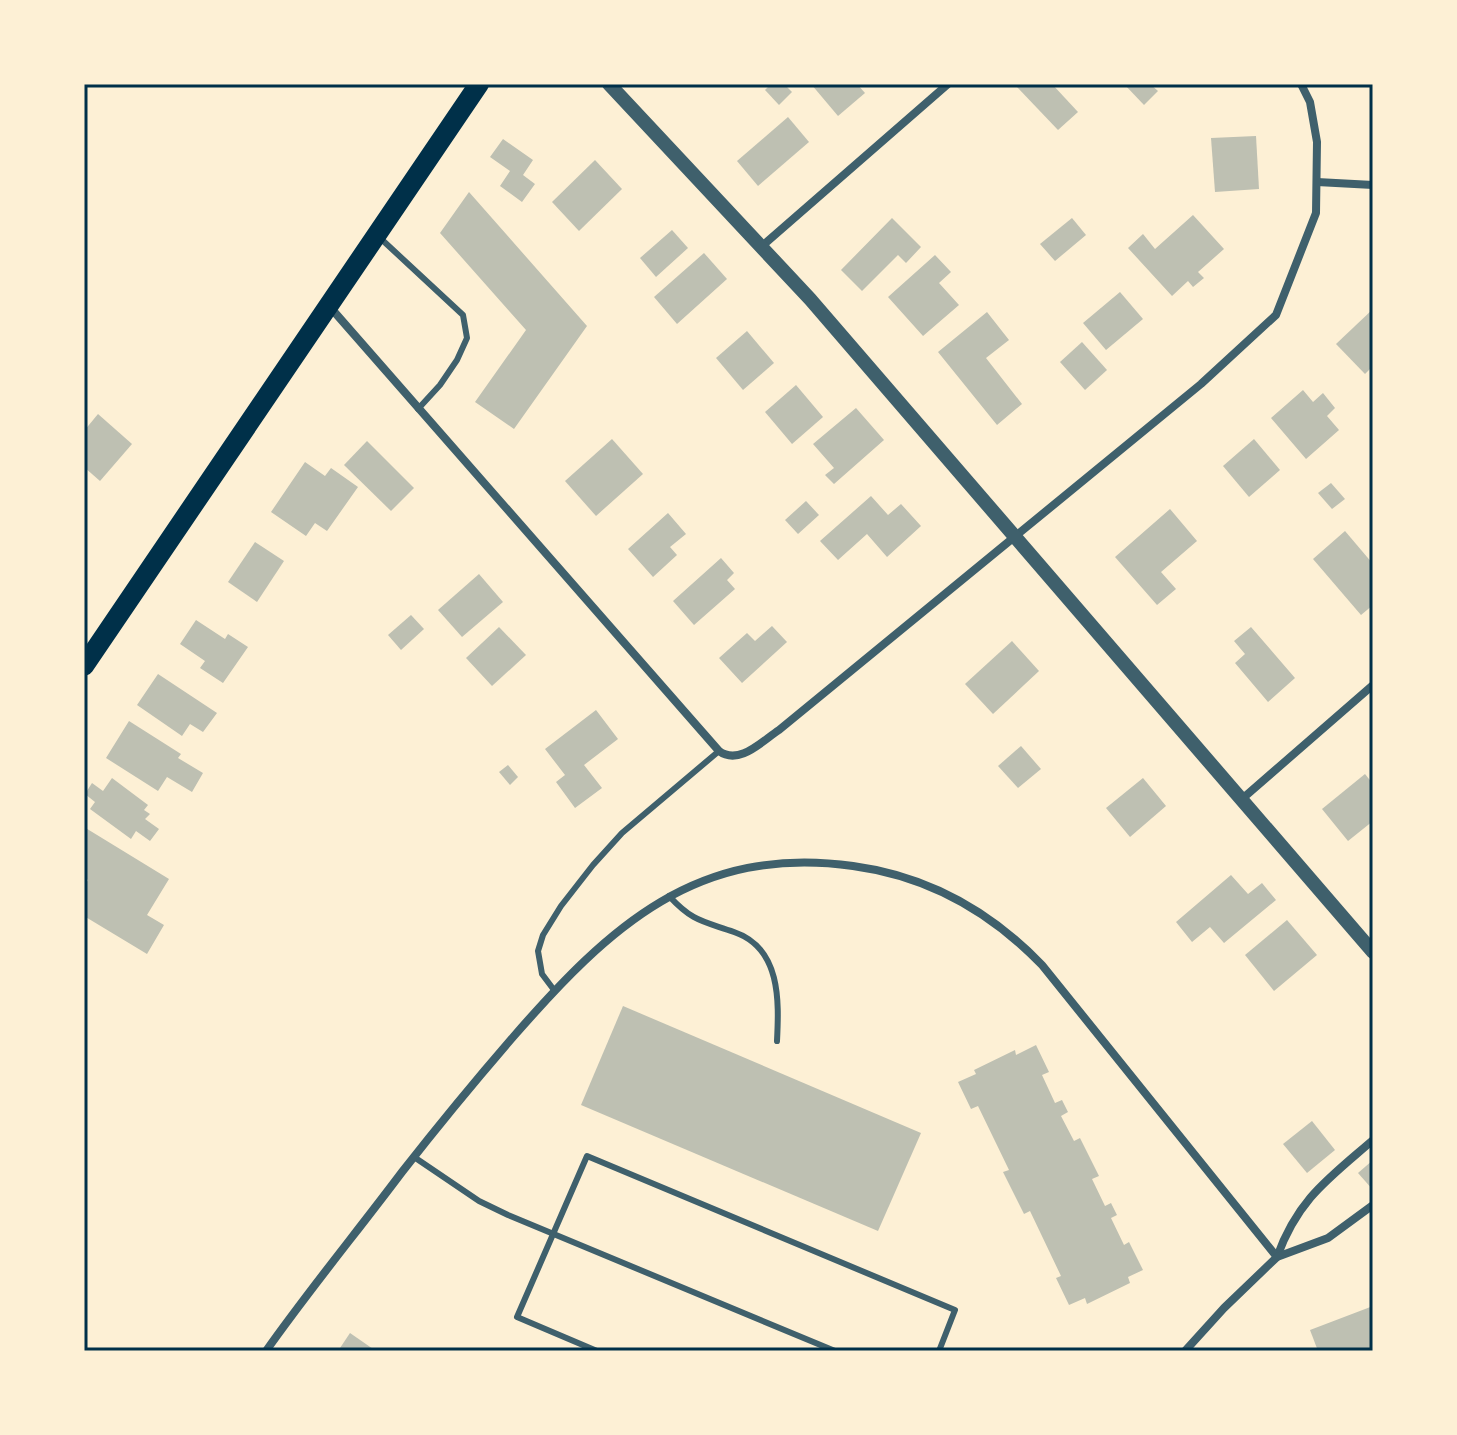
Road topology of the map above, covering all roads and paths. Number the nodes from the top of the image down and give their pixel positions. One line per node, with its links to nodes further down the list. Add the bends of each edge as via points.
1 (479, 84): 7 (main road)
2 (609, 84): 8 (street)
3 (948, 84): 8 (street)
4 (1301, 84): 5 (street, via 1317,142)
5 (1317, 182): 6 (street); 11 (street, via 1316,213 1276,315 1201,384)
6 (1373, 185)
7 (377, 235): 9 (main road); 10 (lane, via 463,315 467,338 457,360)
8 (761, 247): 11 (street)
9 (330, 307): 10 (street); 12 (main road)
10 (418, 409): 14 (street)
11 (1015, 535): 14 (street, via 779,730 738,756); 15 (street)
12 (84, 666)
13 (1373, 685): 15 (street)
14 (719, 751): 18 (lane, via 614,841 561,906 538,951 542,974)
15 (1242, 799): 17 (street)
16 (669, 896): 18 (street, via 602,943); 19 (lane, via 689,916 743,935 761,950 778,992); 24 (street, via 741,868 806,861 892,873 942,890 969,906 1042,965)
17 (1373, 952)
18 (554, 990): 21 (street)
19 (777, 1041)
20 (1373, 1140): 24 (street, via 1300,1208)
21 (414, 1157): 23 (lane, via 479,1201); 25 (street)
22 (1373, 1205): 24 (street, via 1328,1238)
23 (553, 1235): 26 (lane, via 517,1317); 27 (lane); 28 (lane, via 587,1156 955,1310)
24 (1277, 1257): 29 (street)
25 (266, 1351)
26 (597, 1351)
27 (835, 1351)
28 (939, 1351)
29 (1185, 1351)

